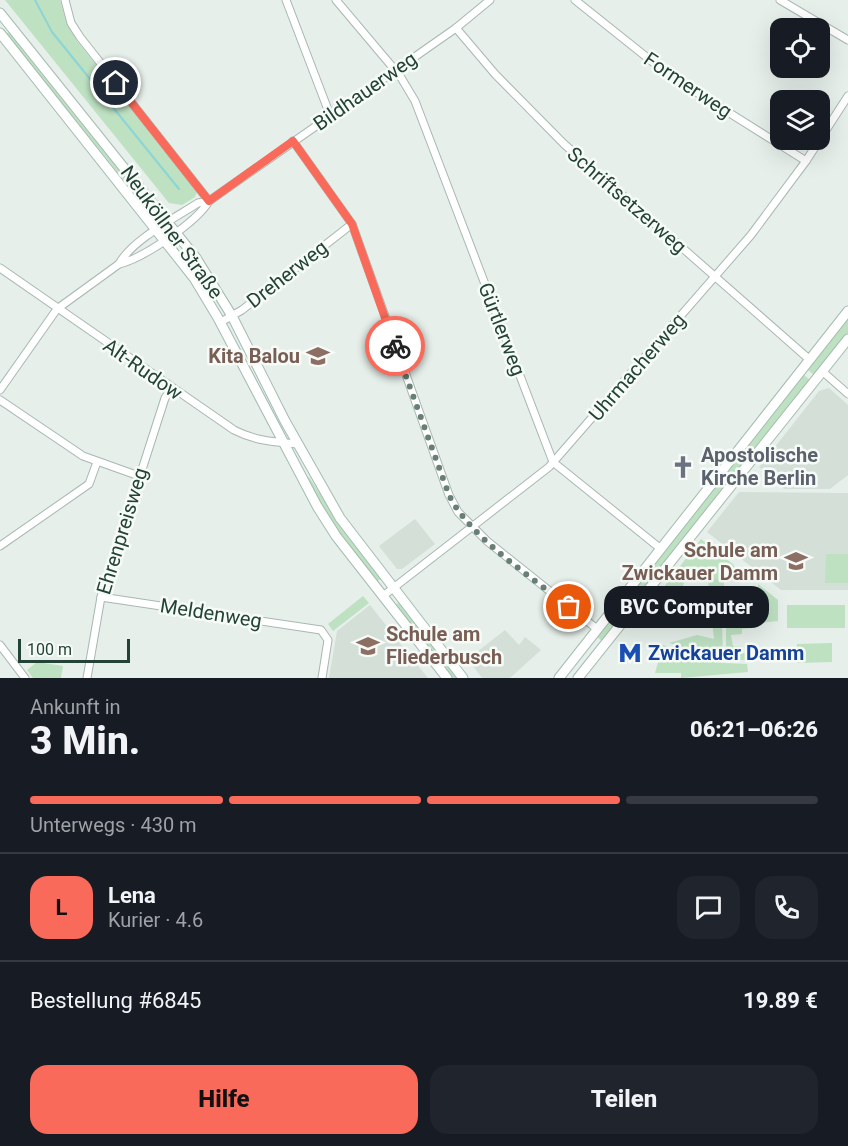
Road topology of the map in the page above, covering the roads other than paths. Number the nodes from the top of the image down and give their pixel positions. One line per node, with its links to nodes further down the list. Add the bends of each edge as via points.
1 (65, 0): 17 (street, via 80,38)
2 (286, 0): 14 (street)
3 (336, 0): 12 (street, Gürtlerweg)
4 (490, 0): 9 (street, Bildhauerweg)
5 (575, 0): 16 (street, Formerweg, via 669,75)
6 (780, 0): 11 (street)
7 (0, 13): 8 (main road, Neuköllner Straße)
8 (9, 24): 10 (main road); 18 (main road, Neuköllner Straße)
9 (456, 28): 12 (street, Bildhauerweg); 25 (street, Schriftsetzerweg, via 564,144)
10 (0, 33): 20 (main road, Neuköllner Straße)
11 (848, 40)
12 (395, 71): 14 (street, Bildhauerweg); 40 (street, Gürtlerweg, via 415,101)
13 (848, 96): 16 (street, Uhrmacherweg)
14 (330, 116): 15 (street, Bildhauerweg)
15 (293, 141): 17 (street, Bildhauerweg); 19 (street)
16 (807, 161): 25 (street, Uhrmacherweg)
17 (209, 201): 18 (street, Bildhauerweg, via 198,203); 21 (street, Bildhauerweg, via 204,210)
18 (169, 222): 20 (street, Bildhauerweg); 21 (main road, Neuköllner Straße)
19 (352, 224): 28 (street, Dreherweg); 44 (street, via 449,495)
20 (157, 230): 22 (main road, Neuköllner Straße); 23 (street, Bildhauerweg, via 124,255)
21 (176, 231): 22 (street, Bildhauerweg); 28 (main road, Neuköllner Straße)
22 (164, 239): 23 (street, Bildhauerweg, via 130,262); 29 (main road, Neuköllner Straße)
23 (119, 264): 26 (street, Bildhauerweg)
24 (0, 268): 26 (street, Alt-Rudow)
25 (715, 277): 31 (street, Schriftsetzerweg); 40 (street, Uhrmacherweg)
26 (57, 309): 33 (street, Alt-Rudow); 34 (street, Bildhauerweg)
27 (848, 311): 31 (main road)
28 (232, 316): 29 (street, Dreherweg); 38 (main road, Neuköllner Straße)
29 (221, 322): 37 (main road, Neuköllner Straße)
30 (848, 339): 32 (main road)
31 (810, 360): 46 (main road)
32 (822, 371): 35 (street); 58 (main road)
33 (171, 388): 37 (street, Alt-Rudow, via 249,438); 42 (street, Ehrenpreisweg)
34 (0, 390)
35 (848, 394)
36 (0, 400): 39 (street)
37 (282, 442): 38 (street, Alt-Rudow); 43 (main road, Neuköllner Straße)
38 (297, 444): 41 (main road, Neuköllner Straße)
39 (97, 462): 42 (street); 45 (street, via 89,484)
40 (553, 462): 44 (street, Uhrmacherweg); 46 (street)
41 (314, 472): 43 (main road); 47 (main road, Neuköllner Straße, via 343,523)
42 (140, 476): 49 (street, Ehrenpreisweg)
43 (301, 478): 48 (main road, Neuköllner Straße, via 336,536)
44 (472, 527): 47 (street, Uhrmacherweg); 50 (street)
45 (0, 546)
46 (661, 549): 50 (main road)
47 (393, 589): 48 (street, Uhrmacherweg); 56 (main road, Neuköllner Straße)
48 (383, 596): 55 (main road, Neuköllner Straße)
49 (101, 597): 53 (street, Ehrenpreisweg); 54 (street, Meldenweg, via 321,630 328,640)
50 (597, 629): 57 (main road)
51 (0, 645): 52 (street)
52 (25, 678)
53 (87, 678)
54 (322, 678)
55 (447, 678)
56 (463, 678)
57 (559, 678)
58 (578, 678)

